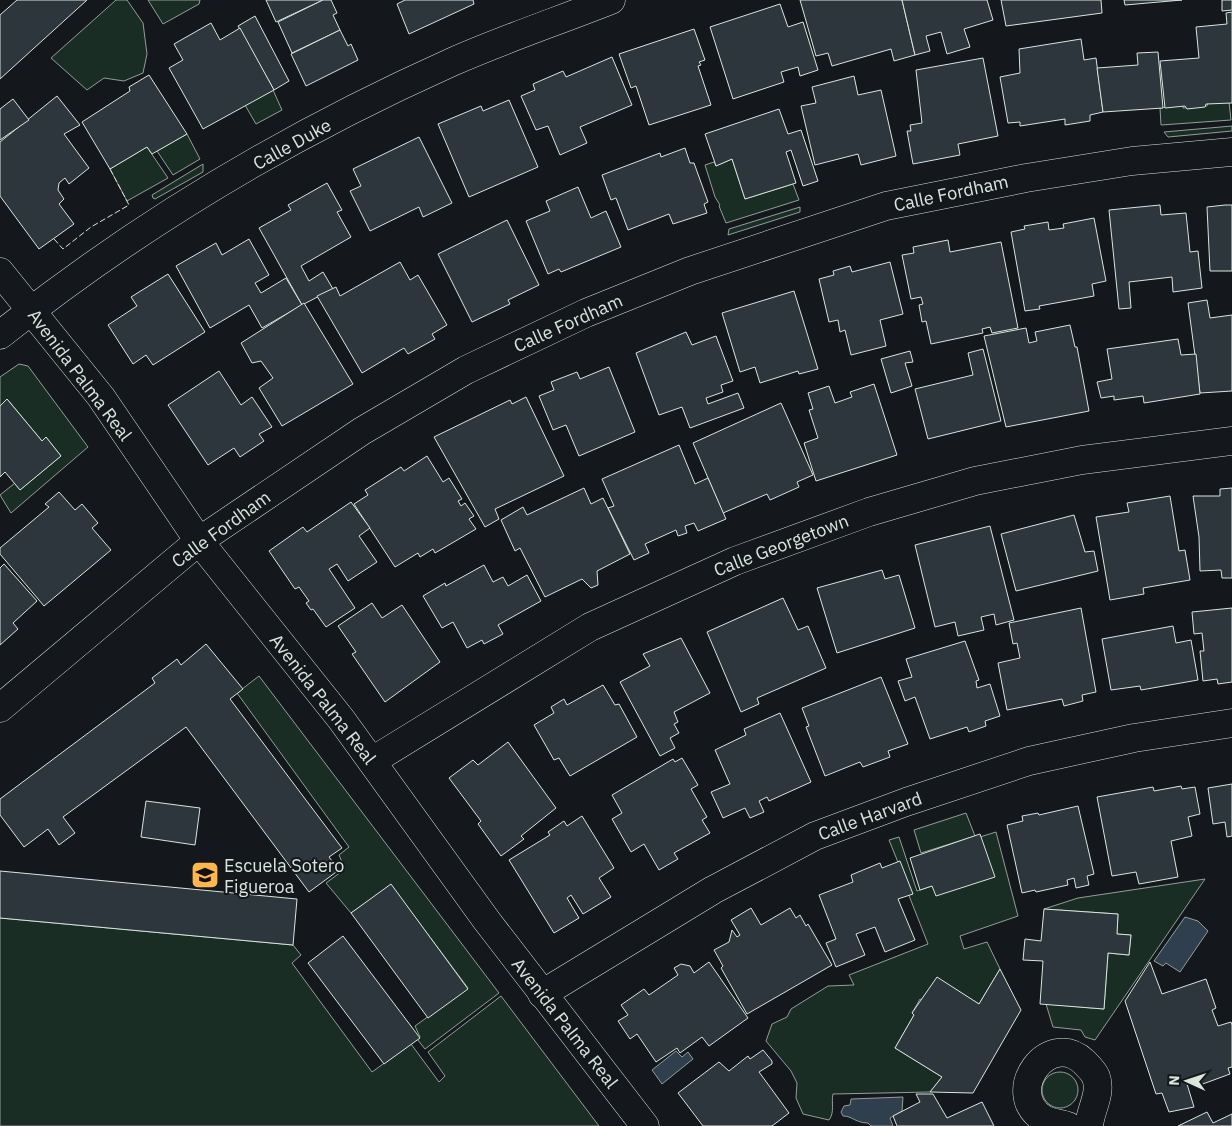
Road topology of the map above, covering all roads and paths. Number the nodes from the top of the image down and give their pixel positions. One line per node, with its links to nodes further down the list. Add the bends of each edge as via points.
1 (611, 0): 4 (street, Calle Duke, via 453,62 307,134 186,203)
2 (1232, 152): 7 (street, Calle Fordham, via 1123,162 886,206 690,271 586,313 466,370 362,431)
3 (0, 272): 4 (street, Avenida Palma Real)
4 (31, 310): 5 (street, Calle Duke); 7 (street, Avenida Palma Real, via 101,397)
5 (0, 335)
6 (1232, 441): 10 (street, Calle Georgetown, via 1082,460 975,481 868,512 735,561 590,627)
7 (199, 541): 8 (street, Calle Fordham); 10 (street, Avenida Palma Real)
8 (0, 708)
9 (1232, 723): 11 (street, Calle Harvard, via 1134,738 1028,761 814,836 713,890)
10 (372, 761): 11 (street, Avenida Palma Real)
11 (542, 994): 12 (street, Avenida Palma Real)
12 (645, 1126)
13 (1068, 1126): 14 (street, via 1044,1119 1032,1110 1026,1091 1029,1076 1037,1063 1049,1054 1062,1052 1078,1056 1096,1077 1098,1092)
14 (1089, 1126)

